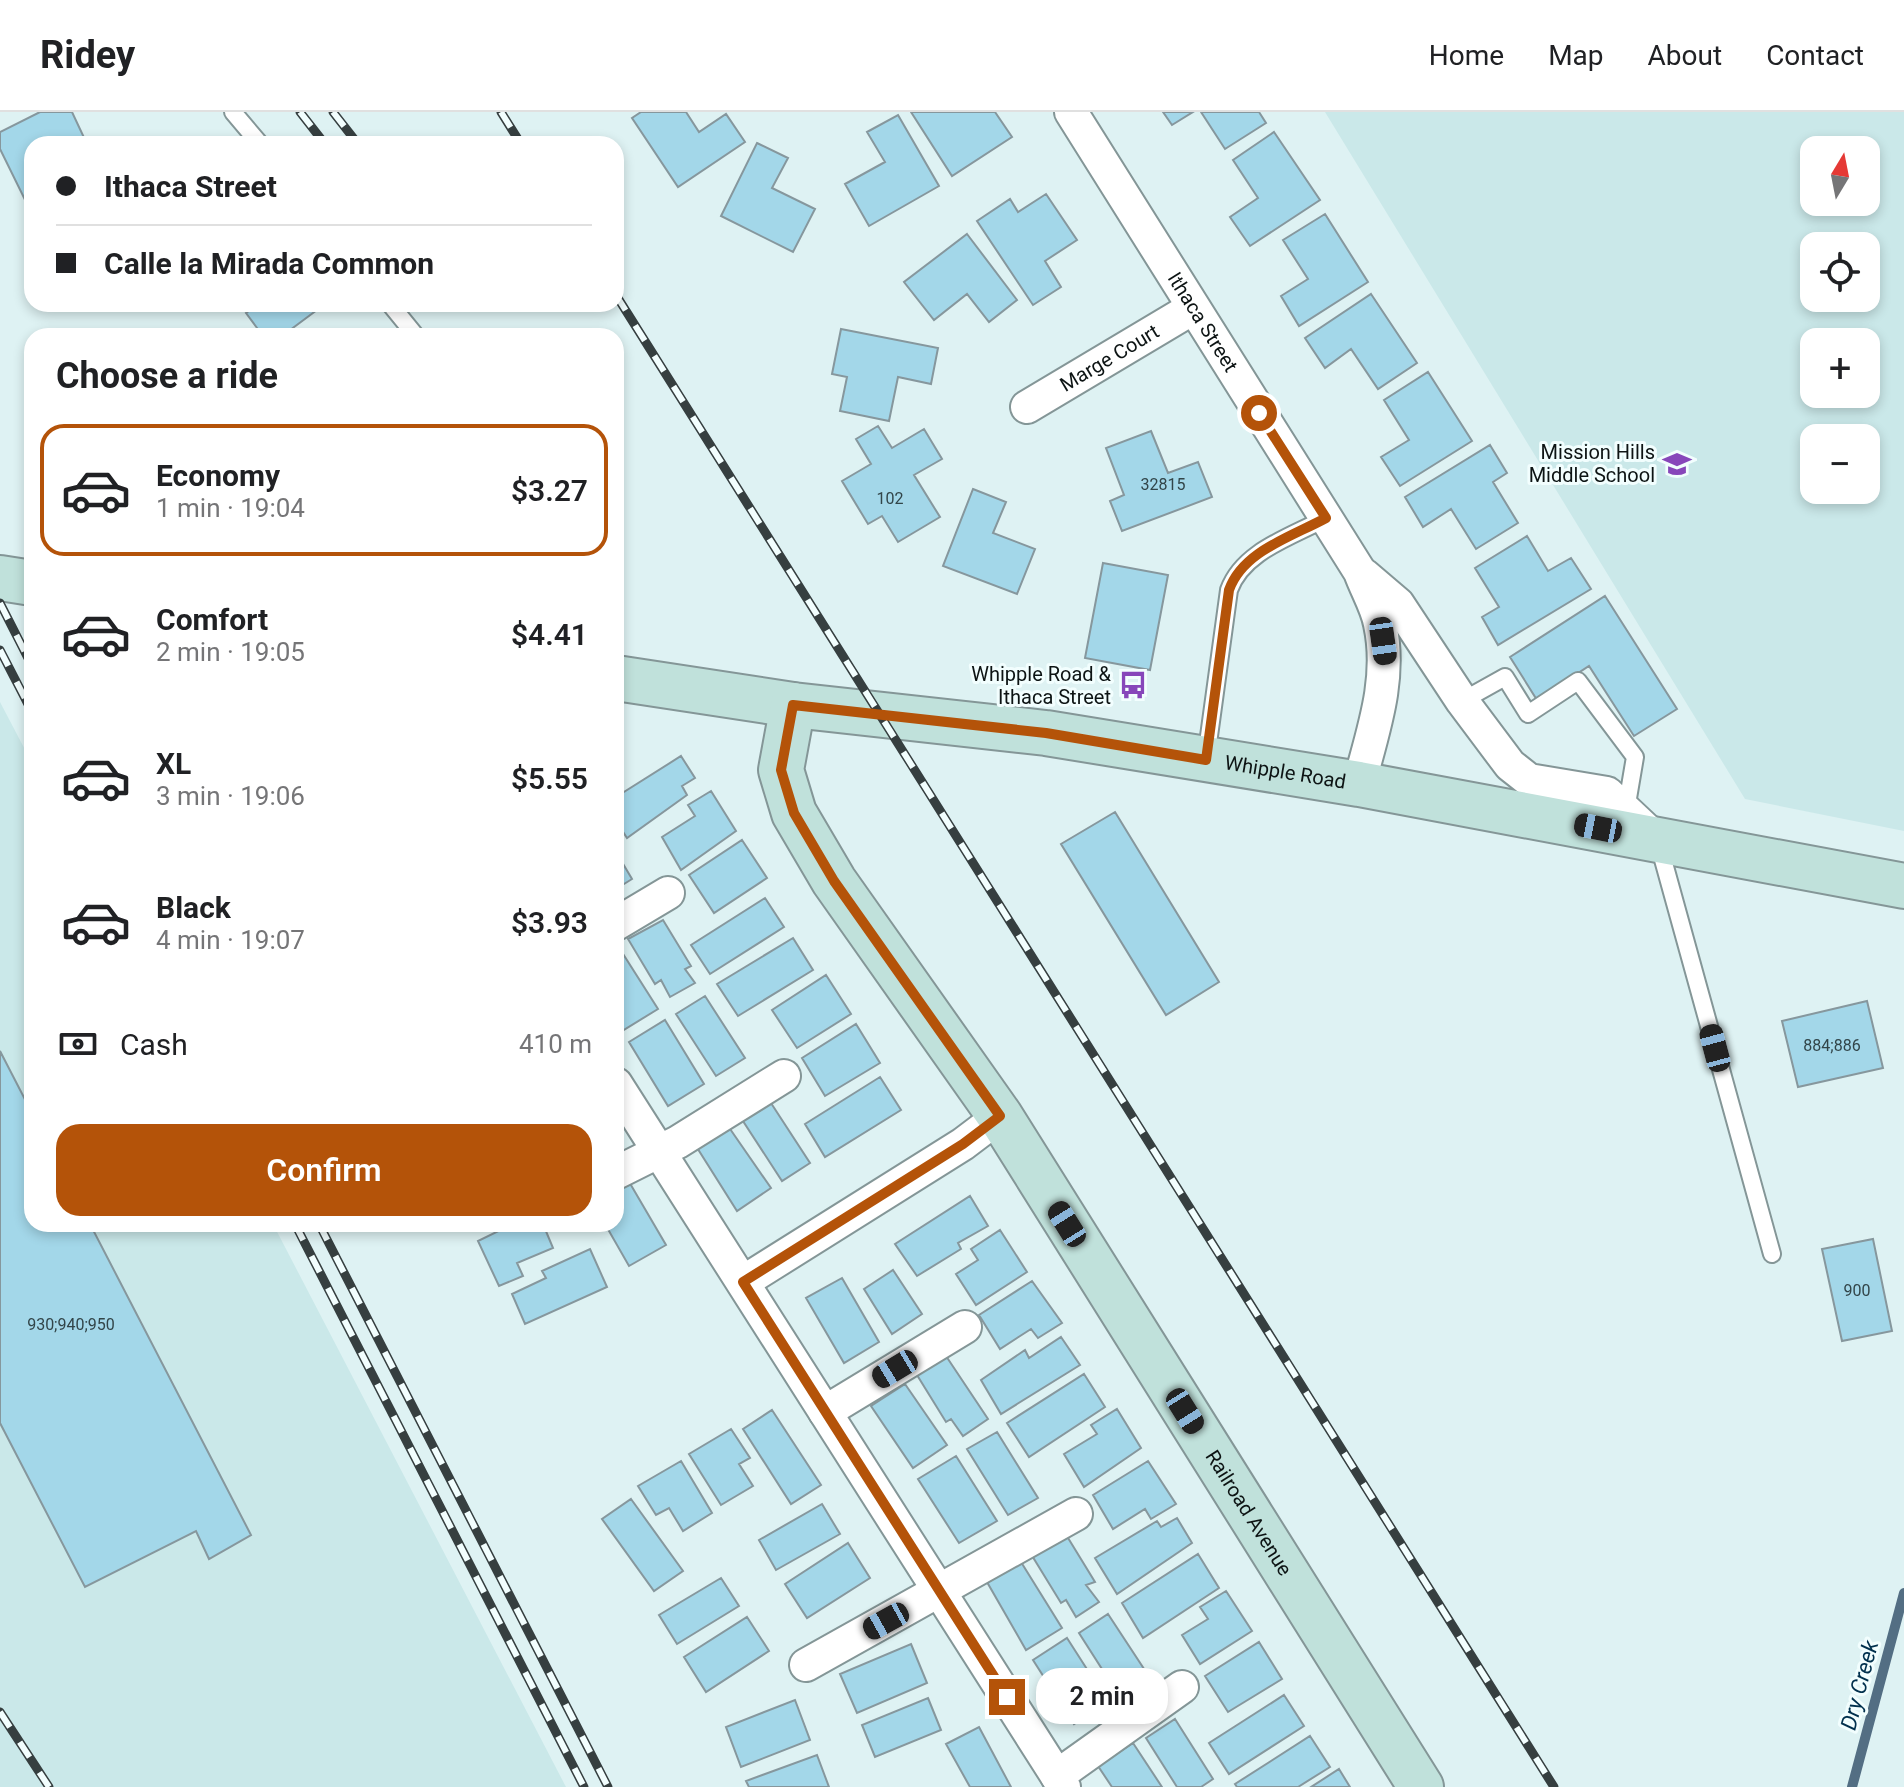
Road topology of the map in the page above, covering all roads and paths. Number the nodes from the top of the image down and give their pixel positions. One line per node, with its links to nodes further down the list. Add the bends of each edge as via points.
1 (233, 112): 3 (lane)
2 (1071, 112): 4 (street, Ithaca Street)
3 (253, 136)
4 (1193, 308): 7 (street, Marge Court); 8 (street, Ithaca Street)
5 (396, 312): 6 (lane)
6 (410, 328)
7 (1027, 407)
8 (1326, 518): 9 (street, Ithaca Street); 15 (lane, via 1244,562 1235,575)
9 (1360, 572): 13 (street, Ithaca Street, via 1398,604); 16 (street, Ithaca Street, via 1380,622 1385,661 1382,698)
10 (0, 578): 11 (main road)
11 (24, 582)
12 (624, 679): 14 (main road, Whipple Road)
13 (1462, 701): 17 (street, Ithaca Street, via 1510,765 1529,780 1607,793); 17 (lane, via 1505,677 1528,714 1578,681 1635,757)
14 (793, 705): 15 (main road, Whipple Road, via 1046,733); 24 (main road, Railroad Avenue, via 781,770 794,813 834,881)
15 (1206, 760): 16 (main road, Whipple Road)
16 (1359, 784): 18 (main road, Whipple Road)
17 (1626, 810): 18 (street, Ithaca Street)
18 (1657, 840): 19 (main road, Whipple Road); 27 (lane)
19 (1904, 886)
20 (668, 893): 21 (street)
21 (624, 919)
22 (784, 1076): 25 (street)
23 (624, 1096): 25 (street)
24 (1000, 1116): 28 (street); 36 (main road, Railroad Avenue)
25 (660, 1152): 26 (street); 28 (street)
26 (624, 1169)
27 (1772, 1254)
28 (743, 1282): 30 (street)
29 (965, 1327): 30 (street)
30 (825, 1412): 32 (street)
31 (1076, 1514): 32 (street)
32 (940, 1592): 33 (street); 35 (street)
33 (806, 1665)
34 (1182, 1687): 35 (street)
35 (1060, 1781)
36 (1421, 1787)

